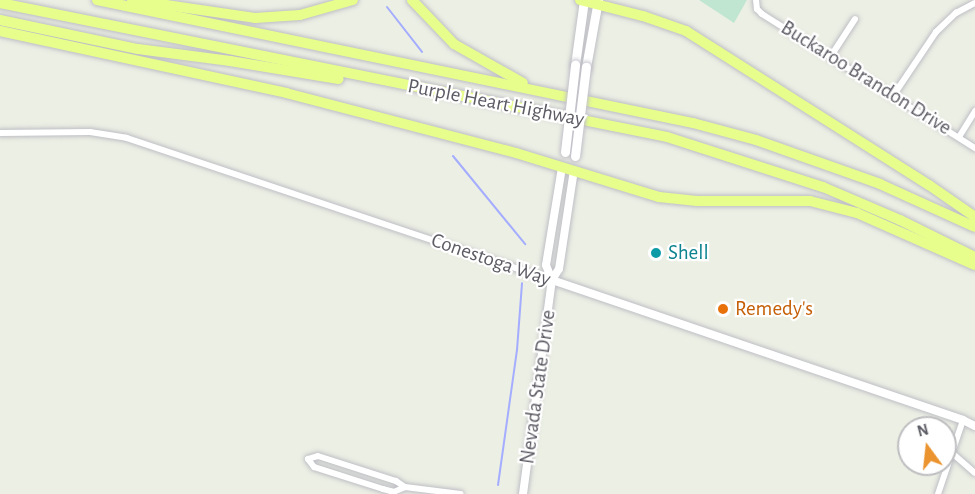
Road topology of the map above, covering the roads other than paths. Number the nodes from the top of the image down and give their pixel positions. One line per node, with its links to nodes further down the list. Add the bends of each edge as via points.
1 (97, 0): 14 (highway, Purple Heart Highway)
2 (130, 0): 3 (highway, via 255,18 300,15)
3 (353, 0)
4 (412, 0): 14 (highway, via 454,44)
5 (583, 0): 7 (highway); 21 (main road, bridge)
6 (756, 0): 13 (street, Buckaroo Brandon Drive, via 757,9)
7 (597, 2): 22 (main road, bridge); 23 (highway, via 686,31)
8 (0, 3): 16 (highway, Purple Heart Highway)
9 (975, 3): 15 (street, via 956,13 936,32)
10 (0, 20): 16 (highway, via 151,51)
11 (855, 20): 13 (street)
12 (0, 31): 21 (highway, via 264,87)
13 (831, 56): 15 (street, Buckaroo Brandon Drive)
14 (538, 90): 24 (highway, Purple Heart Highway, via 765,142 880,184)
15 (894, 96): 19 (street, Buckaroo Brandon Drive)
16 (481, 100): 25 (highway, Purple Heart Highway, via 667,137 744,160 823,187)
17 (975, 111): 19 (street)
18 (0, 133): 27 (street, Conestoga Way, via 90,132 127,138)
19 (959, 137): 20 (street, Buckaroo Brandon Drive)
20 (975, 148)
21 (562, 167): 22 (highway); 27 (street, Nevada State Drive, via 546,265)
22 (574, 170): 26 (highway, via 659,197 810,201 858,213); 27 (street, Nevada State Drive, via 559,269)
23 (975, 217)
24 (975, 227)
25 (975, 256)
26 (975, 265)
27 (552, 280): 28 (street, Conestoga Way); 36 (street, Nevada State Drive)
28 (963, 420): 29 (street, Conestoga Way); 30 (street)
29 (975, 426)
30 (957, 438)
31 (957, 457): 32 (street)
32 (975, 473)
33 (944, 476): 37 (street)
34 (405, 487): 34 (street, via 318,456 308,459 314,467 383,489 394,492); 35 (street)
35 (461, 494)
36 (523, 494)
37 (938, 494)

